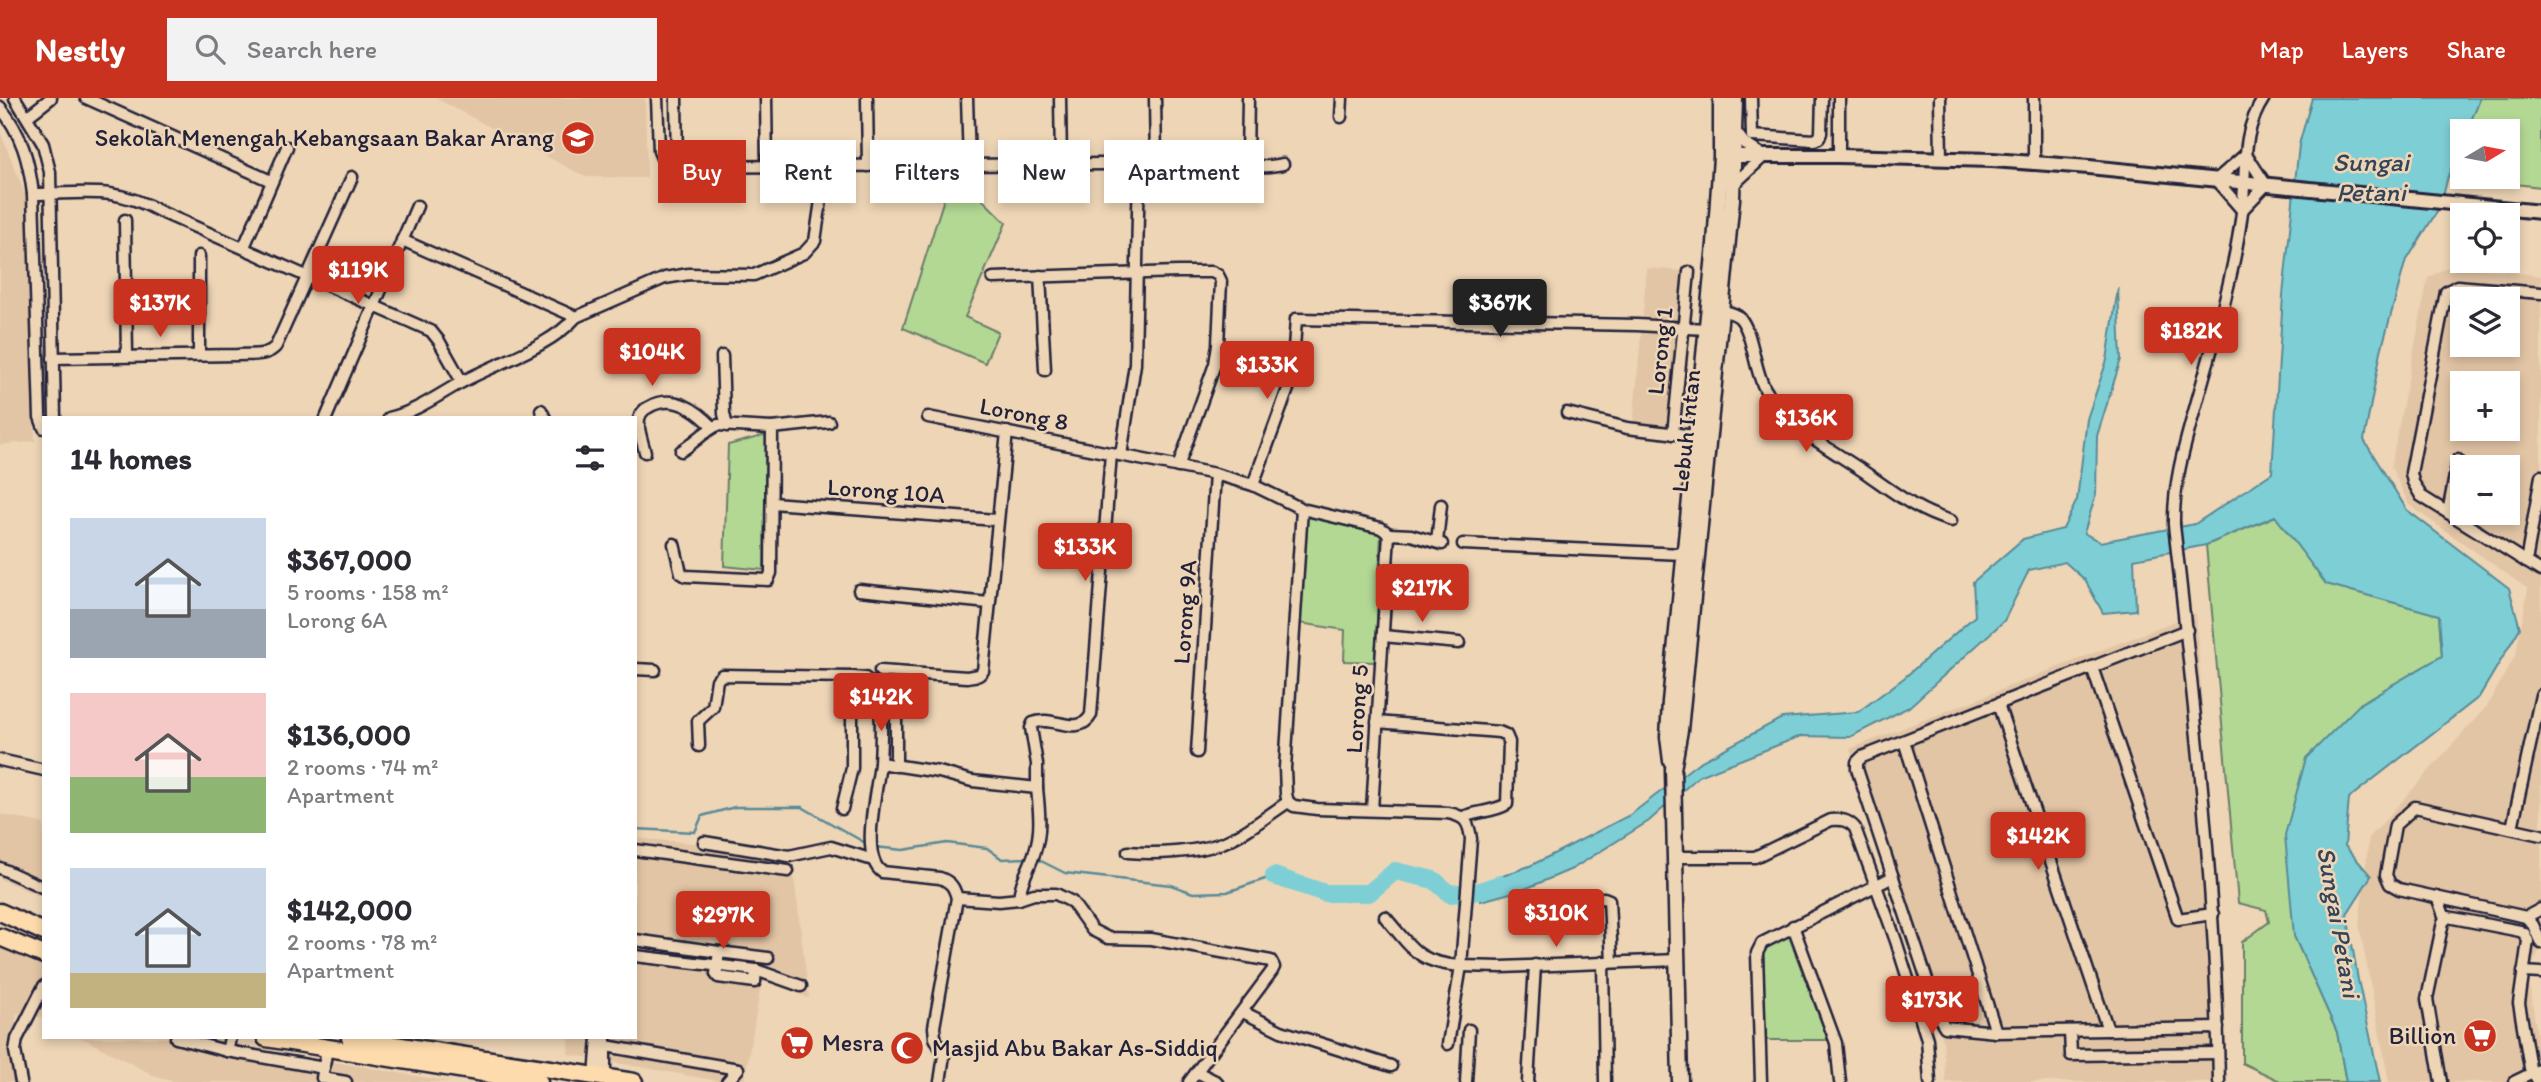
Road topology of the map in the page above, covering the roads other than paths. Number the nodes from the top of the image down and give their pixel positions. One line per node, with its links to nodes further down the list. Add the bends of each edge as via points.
1 (15, 98): 22 (street)
2 (51, 98): 22 (street)
3 (86, 98): 43 (street)
4 (657, 98): 25 (street)
5 (676, 98): 26 (street)
6 (766, 98): 27 (street)
7 (867, 98): 40 (street)
8 (967, 98): 28 (street)
9 (1060, 98): 29 (street)
10 (1155, 98): 30 (street)
11 (1248, 98): 37 (street, via 1247,159 1261,166)
12 (1342, 98): 23 (street)
13 (1721, 98): 33 (main road, Lebuh Intan)
14 (1735, 98): 24 (main road, Lebuh Intan)
15 (1751, 98): 16 (street, via 1752,136 1814,140 1821,133)
16 (1822, 98)
17 (1839, 98): 35 (street)
18 (1940, 98): 36 (street)
19 (2034, 98): 38 (street)
20 (2264, 98): 32 (street, via 2251,122)
21 (0, 107): 47 (street, via 28,159)
22 (28, 116): 48 (street, via 46,151)
23 (1341, 117)
24 (1735, 131): 33 (main road, Lebuh Intan); 34 (street)
25 (659, 140)
26 (677, 140)
27 (766, 140)
28 (968, 140)
29 (1061, 140)
30 (1156, 140)
31 (287, 147): 43 (street)
32 (2246, 154): 42 (street); 44 (street); 46 (street)
33 (1728, 156): 34 (street); 45 (main road, Lebuh Intan); 68 (main road, Lebuh Intan)
34 (1764, 156): 35 (street); 45 (street)
35 (1839, 156): 36 (street)
36 (1941, 159): 38 (street)
37 (1283, 164)
38 (2034, 164): 42 (street)
39 (856, 166): 40 (street)
40 (868, 166)
41 (352, 177): 60 (street)
42 (2216, 180): 44 (street); 52 (street)
43 (271, 181): 56 (street)
44 (2245, 183): 46 (street); 52 (street)
45 (1732, 185): 65 (main road, Lebuh Intan)
46 (2273, 186): 52 (street); 53 (street)
47 (33, 194): 48 (street); 80 (street)
48 (52, 194): 56 (street, via 97,191 140,200); 72 (street)
49 (821, 203): 66 (street, via 815,241 804,253 754,275 665,278)
50 (1138, 203): 59 (street)
51 (417, 206): 55 (street)
52 (2242, 210): 110 (street, via 2174,495)
53 (2541, 212)
54 (125, 220): 70 (street)
55 (402, 240): 64 (street); 66 (street)
56 (244, 247): 60 (street)
57 (199, 256): 69 (street)
58 (1689, 272): 67 (street, Lorong 1)
59 (1135, 273): 61 (street); 90 (street, via 1135,365); 91 (street, via 1212,272 1221,281 1214,364)
60 (307, 276): 64 (street); 69 (street, via 272,351)
61 (1040, 276): 62 (street); 73 (street)
62 (993, 278)
63 (2541, 293): 99 (street, via 2457,286 2443,297 2411,473 2421,496)
64 (374, 307): 74 (street, via 435,335); 77 (street)
65 (1721, 310): 101 (street, via 1741,319 1759,378 1796,425 1908,504); 129 (main road, Lebuh Intan)
66 (576, 317): 74 (street, via 552,337)
67 (1684, 326): 68 (street); 86 (street, Lorong 1); 94 (street, via 1296,320 1292,378)
68 (1706, 329): 87 (main road, Lebuh Intan)
69 (199, 354): 70 (street)
70 (127, 356): 72 (street)
71 (722, 356): 82 (street)
72 (53, 358): 76 (street)
73 (1045, 370)
74 (462, 382): 78 (street)
75 (1567, 413): 86 (street)
76 (55, 416)
77 (327, 416)
78 (395, 416)
79 (928, 417): 85 (street, Lorong 8)
80 (42, 422)
81 (829, 422): 84 (street)
82 (727, 426): 83 (street); 84 (street)
83 (713, 427): 88 (street); 89 (street, via 688,407 658,402 639,418)
84 (772, 428): 96 (street)
85 (1007, 432): 90 (street, Lorong 8); 100 (street)
86 (1673, 434): 87 (street)
87 (1695, 436): 105 (main road, Lebuh Intan)
88 (681, 451)
89 (645, 453)
90 (1116, 454): 91 (street, Lorong 8); 130 (street, via 1091,715 1080,726 1041,720 1033,723)
91 (1178, 467): 92 (street, Lorong 8)
92 (1215, 474): 94 (street, Lorong 8); 124 (street, Lorong 9A)
93 (2541, 476): 106 (street)
94 (1252, 485): 98 (street, Lorong 8)
95 (2450, 502): 99 (street)
96 (772, 503): 100 (street, Lorong 10A); 103 (street, via 768,580 685,576)
97 (1441, 505): 102 (street, via 1440,543 1411,534)
98 (1302, 509): 102 (street, via 1381,528); 131 (street, via 1285,768)
99 (2448, 513): 106 (street)
100 (996, 520): 109 (street)
101 (1951, 521)
102 (1389, 534): 111 (street, Lorong 5)
103 (674, 544)
104 (1463, 544): 105 (street)
105 (1683, 554): 129 (main road, Lebuh Intan, via 1668,737)
106 (2526, 562): 107 (street)
107 (2541, 571)
108 (859, 590): 109 (street)
109 (989, 603): 116 (street, via 985,664 979,675)
110 (2187, 629): 113 (street); 153 (street)
111 (1383, 635): 112 (street); 121 (street, Lorong 5)
112 (1459, 642)
113 (2092, 667): 120 (street); 153 (street, via 2178,919)
114 (637, 669): 115 (street)
115 (655, 670)
116 (880, 671)
117 (852, 677): 123 (street, via 722,675 711,710 698,720); 126 (street, via 869,680 878,692); 132 (street, via 852,768)
118 (2541, 695): 135 (street)
119 (897, 701): 127 (street)
120 (1998, 704): 122 (street); 178 (street)
121 (1377, 722): 133 (street, Lorong 5); 134 (street, via 1506,735 1507,804)
122 (1904, 741): 144 (street, via 1857,762); 180 (street)
123 (699, 746)
124 (1197, 752)
125 (0, 760): 128 (street)
126 (880, 763): 127 (street); 140 (street)
127 (896, 765): 130 (street)
128 (42, 769)
129 (1673, 773): 141 (main road, Lebuh Intan)
130 (1037, 789): 149 (street, via 1040,828)
131 (1288, 802): 133 (street); 139 (street, via 1220,844 1163,854)
132 (842, 809)
133 (1372, 810): 134 (street)
134 (1463, 817): 170 (street, via 1471,839)
135 (2512, 828): 136 (street); 147 (street, via 2420,807 2397,822 2387,879 2399,889)
136 (2541, 835)
137 (704, 842): 140 (street, via 789,856 831,847)
138 (637, 850): 143 (street)
139 (1128, 852)
140 (873, 856): 148 (street, via 882,872 948,881)
141 (1674, 857): 145 (street, via 1755,857 1840,819 1856,828); 166 (main road, Lebuh Intan)
142 (0, 868): 146 (street)
143 (788, 871)
144 (1893, 877): 145 (street); 180 (street, via 1940,1020 1952,1029)
145 (1876, 883): 157 (street); 210 (street, via 1927,1039)
146 (42, 887)
147 (2437, 897): 155 (street); 156 (street)
148 (957, 898): 149 (street); 201 (street, via 934,1027 944,1055)
149 (1019, 899): 175 (street, via 1043,893 1066,898 1092,930 1108,938 1152,939 1271,961 1272,971)
150 (1538, 902): 167 (street, via 1609,900)
151 (2541, 909): 156 (street)
152 (0, 912): 158 (main road)
153 (2213, 914): 176 (street)
154 (1385, 917): 170 (street, via 1427,961)
155 (2445, 918): 171 (street, via 2524,933 2528,941); 212 (street, via 2427,999)
156 (2526, 918): 161 (street)
157 (1793, 926): 208 (street, via 1762,943 1758,953); 209 (street, via 1836,1044)
158 (42, 931)
159 (0, 937): 163 (main road)
160 (637, 940): 162 (street)
161 (2541, 943)
162 (719, 953): 165 (street); 169 (street)
163 (42, 954)
164 (637, 956): 169 (street)
165 (768, 958)
166 (1677, 960): 167 (street); 207 (main road, Lebuh Intan)
167 (1607, 962): 168 (street); 206 (street)
168 (1535, 965): 170 (street); 205 (street)
169 (716, 966): 173 (street, via 718,977 755,982 757,971)
170 (1461, 966): 187 (street)
171 (2523, 972): 172 (street); 194 (street, via 2520,1016)
172 (2541, 973)
173 (801, 986)
174 (42, 990): 196 (street, via 17,1039)
175 (1243, 1012): 191 (street, via 1280,1031); 192 (street)
176 (2218, 1028): 178 (street); 190 (street)
177 (1469, 1030): 204 (street)
178 (2108, 1030): 179 (street)
179 (2070, 1031): 180 (street); 190 (street, via 2071,1055)
180 (1996, 1032)
181 (180, 1039): 189 (street)
182 (230, 1039): 189 (street)
183 (272, 1039): 188 (main road)
184 (356, 1039): 195 (main road)
185 (598, 1039): 195 (street)
186 (605, 1042): 195 (street); 200 (street, via 738,1069)
187 (1448, 1044)
188 (327, 1048): 193 (street); 198 (main road)
189 (227, 1051): 193 (street)
190 (2218, 1053): 211 (street)
191 (1391, 1066)
192 (1197, 1072): 202 (street); 203 (street)
193 (323, 1073): 197 (street)
194 (2537, 1075): 213 (street)
195 (600, 1077): 199 (main road)
196 (21, 1082)
197 (346, 1082)
198 (539, 1082)
199 (634, 1082)
200 (727, 1082)
201 (940, 1082)
202 (1189, 1082)
203 (1217, 1082)
204 (1466, 1082)
205 (1528, 1082)
206 (1605, 1082)
207 (1680, 1082)
208 (1760, 1082)
209 (1840, 1082)
210 (1930, 1082)
211 (2219, 1082)
212 (2441, 1082)
213 (2514, 1082)

